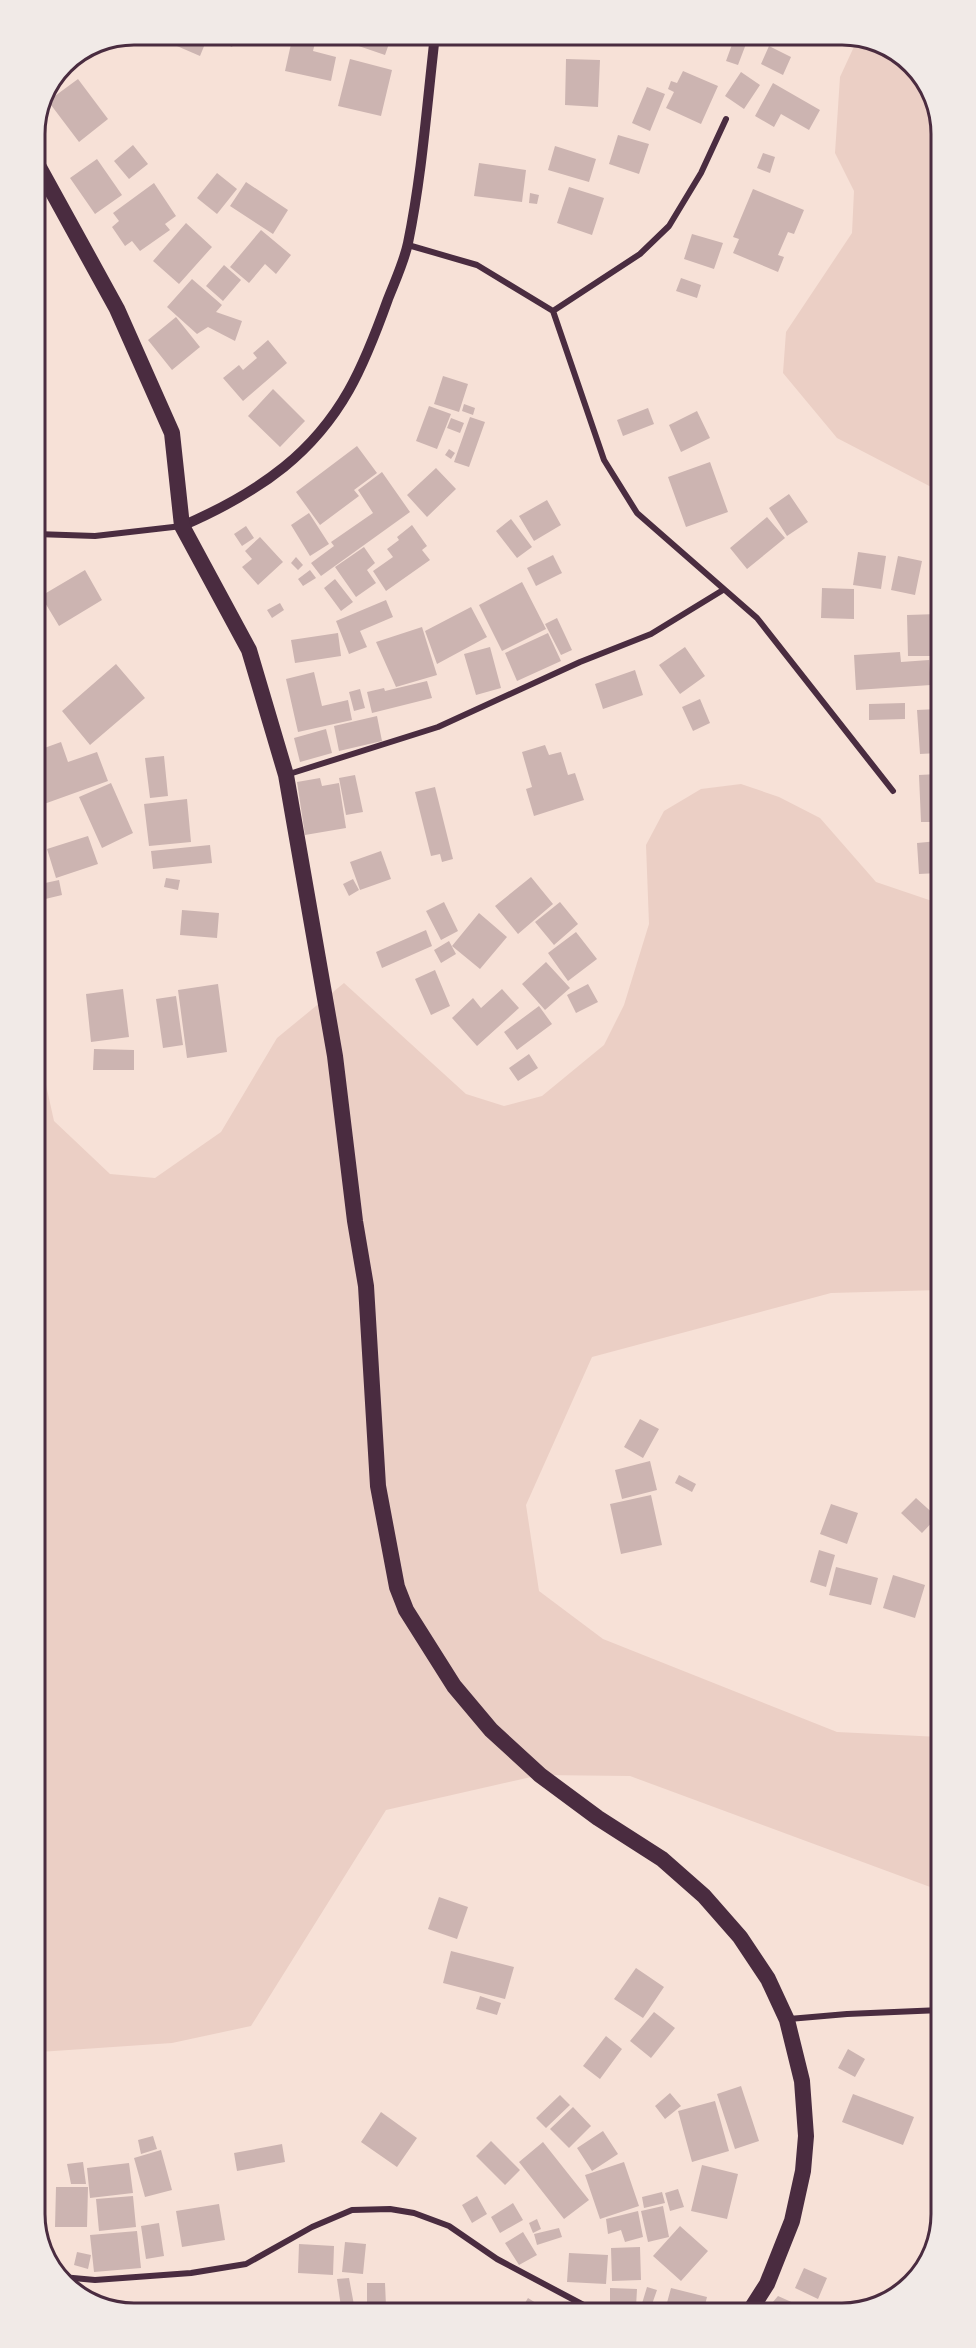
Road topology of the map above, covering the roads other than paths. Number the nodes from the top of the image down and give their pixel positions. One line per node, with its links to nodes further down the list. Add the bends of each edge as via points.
1 (434, 45): 4 (street)
2 (726, 119): 5 (street, via 669,226 640,254)
3 (45, 178): 6 (highway, via 117,309 172,433)
4 (408, 245): 5 (street, via 477,266); 6 (street, via 368,356 344,402 321,432 250,493)
5 (553, 311): 8 (street, via 604,460 637,513)
6 (182, 526): 7 (street, via 95,536); 9 (highway, via 249,650)
7 (45, 534)
8 (723, 590): 9 (street, via 651,634 580,662 438,728); 10 (street, via 757,618)
9 (286, 775): 12 (highway, via 335,1056 366,1286 378,1486 397,1587 406,1610 454,1686 491,1730 540,1774 662,1859 704,1896 768,1979)
10 (893, 791)
11 (931, 2010): 12 (street)
12 (787, 2020): 15 (highway, via 802,2081 806,2136 803,2171 792,2221 767,2284)
13 (72, 2278): 14 (street, via 191,2273 246,2264 312,2227 352,2210 390,2209 450,2226 497,2259)
14 (580, 2303)
15 (755, 2303)

